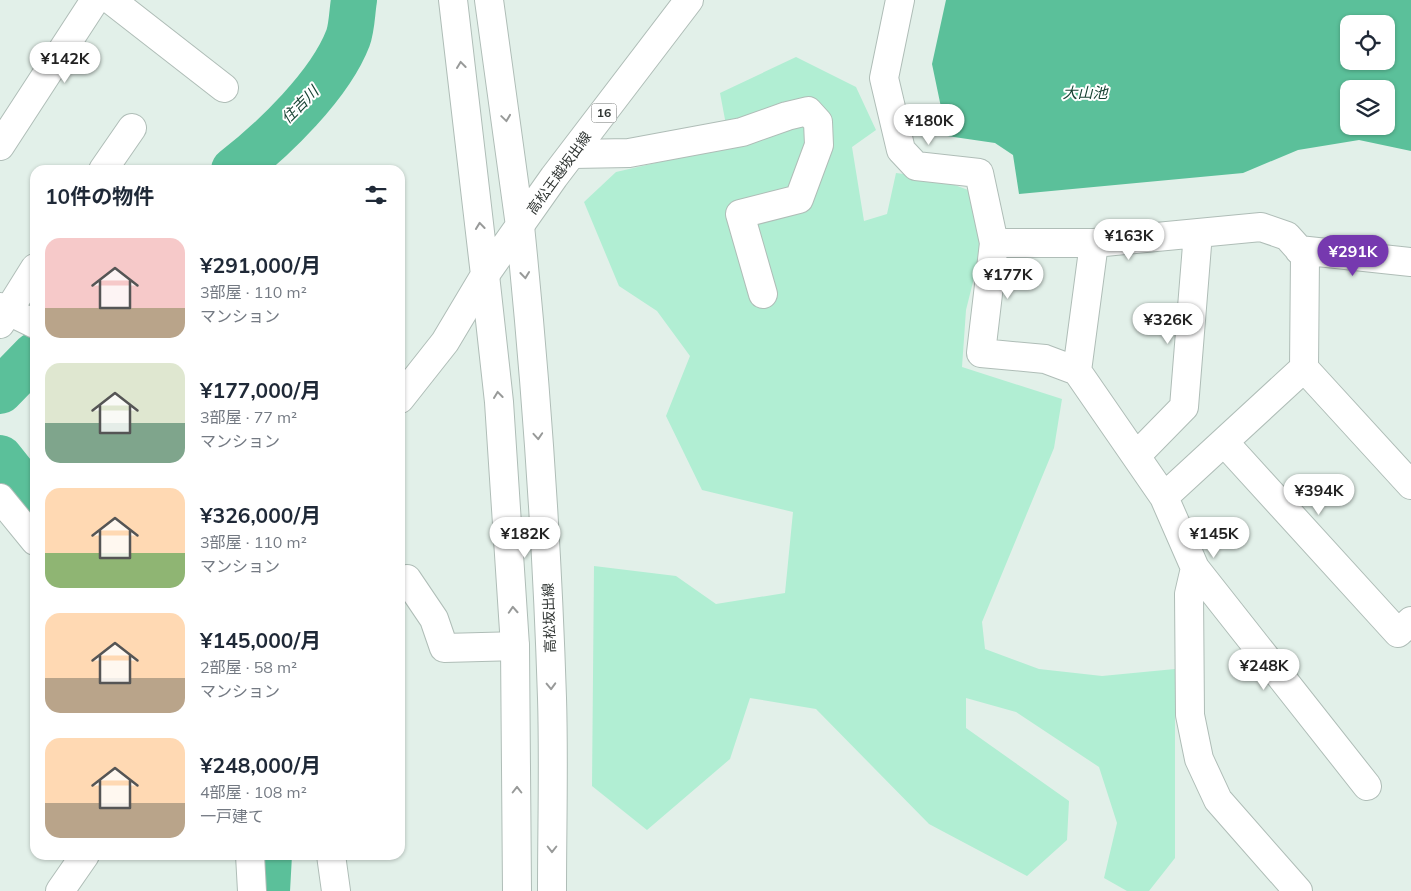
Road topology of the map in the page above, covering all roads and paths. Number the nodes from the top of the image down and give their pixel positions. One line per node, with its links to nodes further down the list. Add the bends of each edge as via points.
1 (95, 0): 9 (street)
2 (111, 0): 7 (street)
3 (453, 0): 19 (street, one-way to 3)
4 (489, 0): 12 (street, 高松王越坂出線, one-way to 12)
5 (688, 0): 10 (street, 高松王越坂出線 / 16)
6 (900, 0): 14 (street, via 884,78 901,150 916,166 979,173)
7 (224, 88)
8 (132, 128): 11 (street)
9 (0, 146)
10 (572, 154): 12 (street, 高松王越坂出線 / 16); 20 (street, via 629,154 742,132 808,111 818,122 820,146 799,199 740,214)
11 (106, 165)
12 (520, 226): 19 (street, 高松王越坂出線 / 16); 44 (street, 高松坂出線, one-way to 44, via 546,543 552,700)
13 (1198, 233): 15 (street); 16 (street, via 1261,227 1287,236); 27 (street, via 1184,407)
14 (994, 243): 15 (street); 24 (street, via 981,353 1045,359)
15 (1094, 243): 24 (street)
16 (1299, 250): 17 (street); 23 (street, via 1305,256)
17 (1411, 262)
18 (30, 275): 21 (street)
19 (485, 275): 25 (street, 高松王越坂出線 / 16, via 445,342); 35 (street, one-way to 19, via 499,402)
20 (763, 294)
21 (2, 314): 22 (street)
22 (30, 322)
23 (1304, 368): 26 (street); 28 (street)
24 (1078, 371): 27 (street)
25 (405, 393)
26 (1224, 442): 29 (street); 34 (street, via 1398,633)
27 (1136, 456): 29 (street)
28 (1411, 485)
29 (1164, 497): 32 (street)
30 (0, 498): 31 (street)
31 (30, 535)
32 (1195, 568): 36 (street); 45 (street, via 1189,594 1190,715 1199,760 1218,800)
33 (405, 582): 35 (street, via 408,580 434,619 444,648)
34 (1411, 621)
35 (515, 646): 43 (street, one-way to 35)
36 (1367, 786)
37 (82, 860): 40 (street)
38 (250, 860): 41 (street)
39 (332, 860): 42 (street)
40 (60, 891)
41 (252, 891)
42 (336, 891)
43 (517, 891)
44 (552, 891)
45 (1298, 891)

